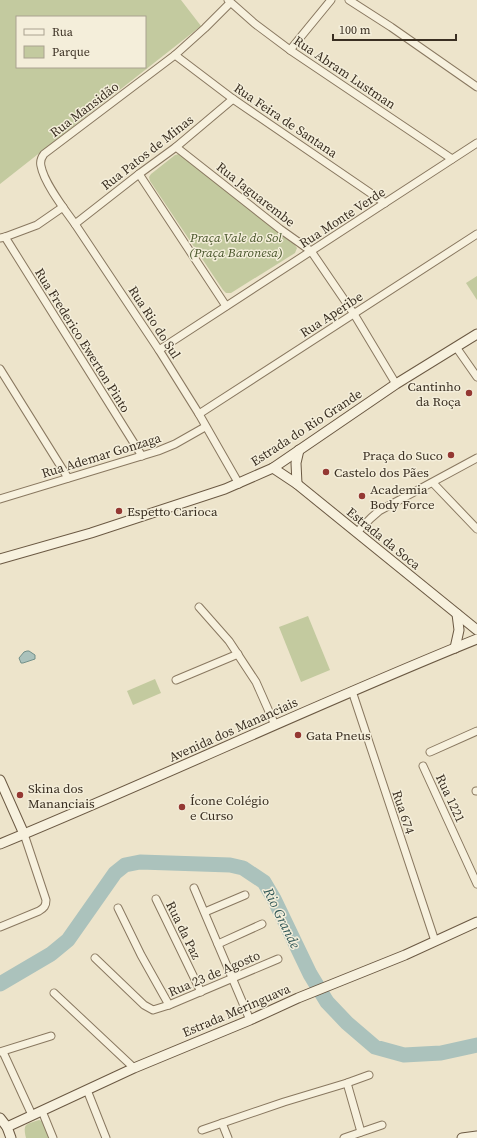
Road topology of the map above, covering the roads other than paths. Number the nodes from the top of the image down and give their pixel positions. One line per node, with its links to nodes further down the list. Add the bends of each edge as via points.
1 (331, 0): 4 (street)
2 (349, 0): 6 (street)
3 (229, 1): 4 (street, Rua Abram Lustman); 5 (street, Rua Mansidão, via 205,28)
4 (290, 50): 10 (street, Rua Abram Lustman)
5 (175, 55): 7 (street, Rua Feira de Santana); 12 (street, Rua Mansidão, via 44,154 41,164)
6 (477, 87)
7 (233, 99): 9 (street, Rua Patos de Minas); 13 (street, Rua Feira de Santana)
8 (477, 143): 10 (street, Rua Monte Verde)
9 (176, 147): 11 (street, Rua Patos de Minas); 18 (street, Rua Jaguarembe)
10 (452, 159): 13 (street, Rua Monte Verde)
11 (139, 174): 15 (street, Rua Patos de Minas); 19 (street)
12 (45, 178): 14 (street, Rua Rio do Sul)
13 (385, 203): 18 (street, Rua Monte Verde)
14 (63, 207): 15 (street, Rua Rio do Sul); 17 (street, via 37,225)
15 (75, 224): 23 (street, Rua Rio do Sul)
16 (477, 234): 20 (street, Rua Aperibe)
17 (2, 238): 30 (street, Rua Frederico Ewerton Pinto)
18 (311, 251): 19 (street, Rua Monte Verde); 20 (street, Rua Jaguarembe)
19 (226, 306): 23 (street, Rua Monte Verde)
20 (354, 314): 26 (street, Rua Jaguarembe); 27 (street, Rua Aperibe)
21 (477, 334): 22 (street, Estrada do Rio Grande)
22 (456, 347): 25 (street); 26 (street, Estrada do Rio Grande)
23 (160, 350): 27 (street, Rua Rio do Sul)
24 (0, 369): 33 (street)
25 (477, 377)
26 (396, 384): 29 (street, Estrada do Rio Grande)
27 (199, 414): 28 (street, Rua Rio do Sul)
28 (205, 427): 30 (street, Rua Ademar Gonzaga, via 175,444); 35 (street, Rua Rio do Sul)
29 (299, 450): 32 (street, Estrada do Rio Grande); 36 (street, via 296,463)
30 (142, 456): 33 (street, Rua Ademar Gonzaga)
31 (477, 458): 34 (street)
32 (273, 468): 35 (street, Estrada do Rio Grande); 36 (street, Estrada da Soca)
33 (68, 478): 37 (street, Rua Ademar Gonzaga)
34 (433, 483): 38 (street); 39 (street, via 379,511)
35 (239, 484): 40 (street, Estrada do Rio Grande)
36 (297, 484): 39 (street, Estrada da Soca)
37 (0, 499)
38 (477, 529)
39 (357, 532): 42 (street, Estrada da Soca)
40 (0, 559)
41 (199, 607): 46 (street)
42 (457, 614): 43 (street, Estrada da Soca); 45 (street, via 459,630)
43 (477, 630)
44 (477, 639): 45 (street, Avenida dos Mananciais)
45 (455, 648): 48 (street, Avenida dos Mananciais)
46 (238, 654): 47 (street); 49 (street, via 256,682)
47 (176, 680)
48 (352, 691): 49 (street, Avenida dos Mananciais); 65 (street, Rua 674)
49 (275, 725): 54 (street, Avenida dos Mananciais)
50 (477, 732): 51 (street)
51 (430, 752)
52 (423, 766): 56 (street, Rua 1221)
53 (0, 780): 54 (street)
54 (24, 834): 55 (street, Avenida dos Mananciais); 64 (street, via 46,905 39,911)
55 (0, 844)
56 (477, 884)
57 (194, 888): 61 (street)
58 (245, 895): 61 (street)
59 (156, 899): 71 (street, Rua da Paz)
60 (118, 908): 72 (street)
61 (205, 912): 66 (street)
62 (477, 922): 65 (street, Estrada Meringuava)
63 (262, 924): 66 (street)
64 (0, 927)
65 (434, 941): 73 (street, Estrada Meringuava)
66 (218, 944): 69 (street)
67 (95, 958): 72 (street, Rua 23 de Agosto, via 144,1005 153,1010)
68 (278, 959): 69 (street, Rua 23 de Agosto)
69 (233, 979): 71 (street, Rua 23 de Agosto); 73 (street)
70 (54, 992): 76 (street)
71 (201, 992): 72 (street, Rua 23 de Agosto)
72 (169, 1005)
73 (250, 1020): 76 (street, Estrada Meringuava)
74 (51, 1036): 75 (street)
75 (1, 1052): 81 (street)
76 (134, 1068): 79 (street, Estrada Meringuava)
77 (369, 1075): 78 (street)
78 (347, 1083): 83 (street); 87 (street)
79 (87, 1090): 80 (street, Estrada Meringuava); 91 (street)
80 (42, 1111): 81 (street, Estrada Meringuava); 90 (street)
81 (32, 1115): 85 (street, Estrada Meringuava)
82 (0, 1118): 85 (street)
83 (222, 1123): 86 (street); 92 (street)
84 (382, 1125): 87 (street)
85 (7, 1127): 89 (street)
86 (202, 1130)
87 (361, 1132): 93 (street)
88 (477, 1136): 94 (street)
89 (11, 1138)
90 (53, 1138)
91 (106, 1138)
92 (228, 1138)
93 (344, 1138)
94 (462, 1138)

